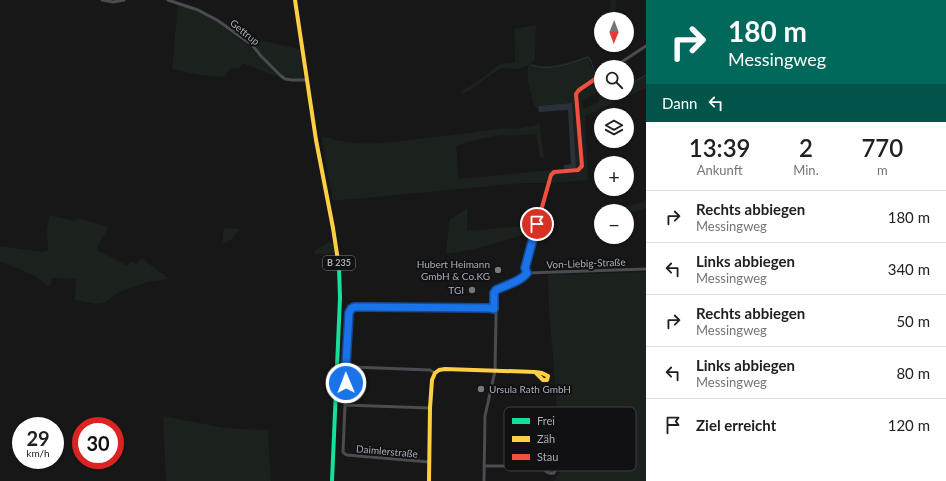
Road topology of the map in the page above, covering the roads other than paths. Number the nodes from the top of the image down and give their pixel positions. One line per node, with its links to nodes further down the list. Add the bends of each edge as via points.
1 (102, 0): 2 (street)
2 (124, 0)
3 (168, 0): 7 (street, Gettrup, via 198,10 217,20 252,45 285,79)
4 (295, 0): 7 (street, B 235)
5 (646, 46): 6 (street)
6 (625, 60)
7 (307, 80): 23 (street, B 235, via 340,277)
8 (594, 80): 10 (street, via 576,94 582,166 578,170 554,172 551,175 525,268)
9 (646, 270): 10 (street, Von-Liebig-Straße)
10 (527, 273): 11 (street, via 496,290)
11 (494, 309): 12 (street, via 352,308 349,313 346,364); 13 (street)
12 (348, 368): 14 (street, via 430,370); 16 (street, Daimlerstraße)
13 (495, 371): 14 (street, via 445,369); 15 (street); 19 (street, via 485,416)
14 (435, 373): 17 (street, Daimlerstraße)
15 (536, 373)
16 (345, 405): 17 (street); 18 (street, Daimlerstraße, via 345,455)
17 (430, 408): 18 (street, Daimlerstraße)
18 (430, 462): 24 (street, Daimlerstraße)
19 (484, 466): 20 (street); 25 (street)
20 (504, 466)
21 (545, 471): 22 (street, via 551,474)
22 (555, 471)
23 (332, 481)
24 (429, 481)
25 (484, 481)

